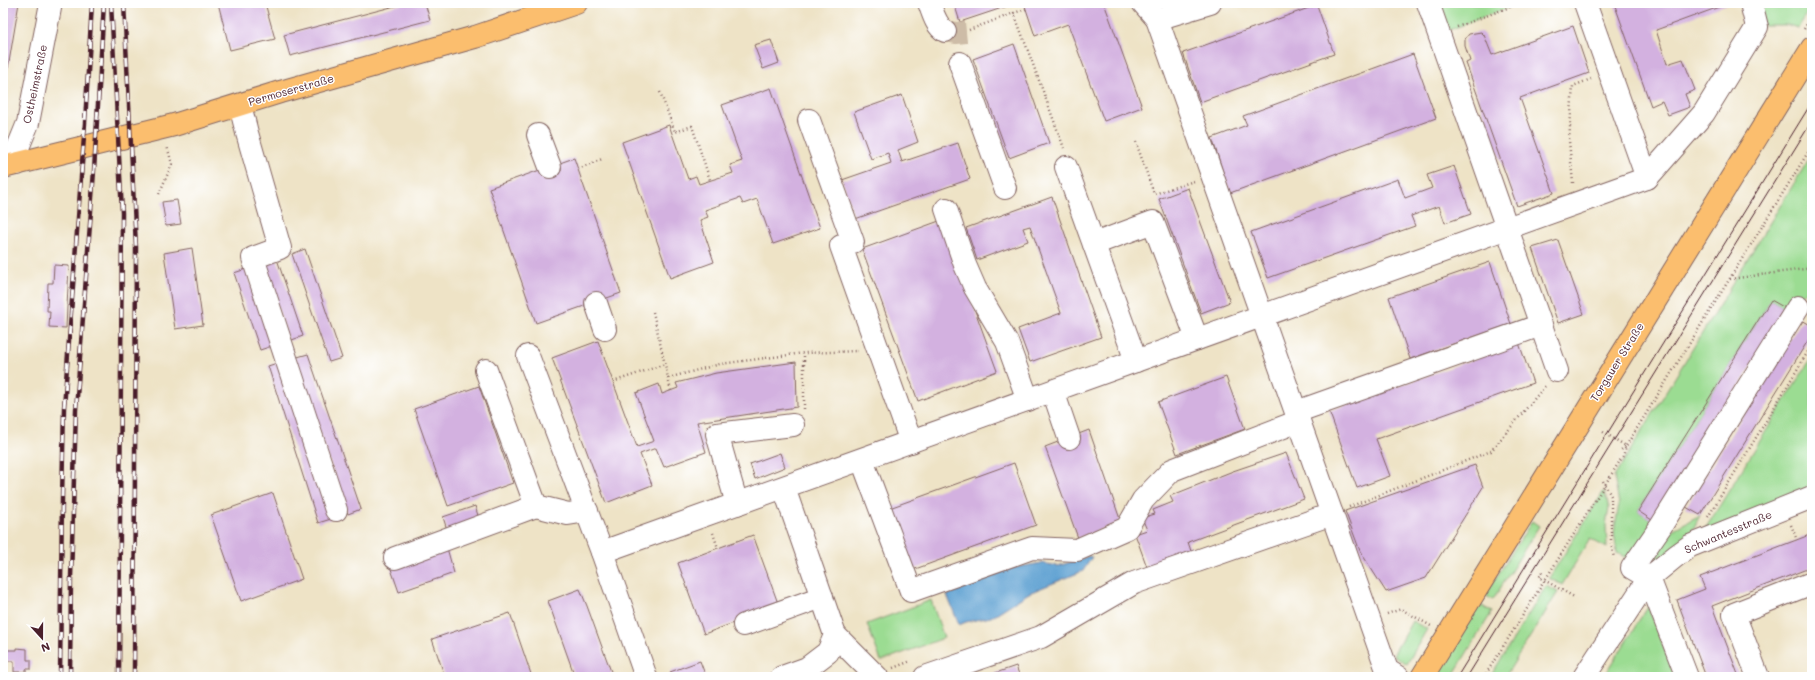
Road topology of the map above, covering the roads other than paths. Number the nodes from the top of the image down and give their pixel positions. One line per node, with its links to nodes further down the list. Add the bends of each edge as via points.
1 (51, 3): 17 (street, Ostheimstraße, via 28,123)
2 (576, 3): 13 (main road, Permoserstraße, via 475,37)
3 (930, 3): 10 (street, via 941,29)
4 (1143, 3): 9 (street)
5 (1210, 3): 9 (street)
6 (1428, 3): 22 (street)
7 (1585, 3): 19 (street)
8 (1751, 3): 19 (street, via 1757,27 1704,113)
9 (1157, 19): 26 (street)
10 (945, 31)
11 (1812, 48): 60 (main road, Torgauer Straße)
12 (960, 63): 20 (street)
13 (240, 105): 17 (main road, Permoserstraße, via 174,125); 45 (street, via 280,248 253,258)
14 (809, 120): 39 (street, via 878,351)
15 (538, 134): 18 (street)
16 (1066, 159): 23 (street)
17 (10, 165)
18 (550, 167)
19 (1647, 178): 22 (street)
20 (1005, 188)
21 (946, 209): 35 (street, via 965,265 975,288 1007,342)
22 (1507, 228): 26 (street); 27 (street)
23 (1094, 244): 29 (street, via 1153,222); 31 (street)
24 (596, 302): 28 (street)
25 (1798, 307): 50 (street, via 1632,568)
26 (1262, 316): 29 (street); 36 (street)
27 (1541, 325): 33 (street); 36 (street)
28 (605, 329)
29 (1197, 339): 31 (street)
30 (528, 356): 46 (street)
31 (1136, 361): 34 (street)
32 (486, 370): 44 (street)
33 (1557, 371)
34 (1053, 391): 35 (street); 38 (street)
35 (1028, 400): 39 (street)
36 (1297, 416): 40 (street, via 1172,470 1143,500 1127,528 1077,550 1032,548 912,591); 47 (street)
37 (798, 418): 43 (street, via 717,434)
38 (1069, 438)
39 (911, 442): 40 (street)
40 (862, 460): 41 (street)
41 (784, 488): 43 (street); 52 (street)
42 (1812, 497): 50 (street, Schwantesstraße, via 1690,546)
43 (737, 504): 48 (street)
44 (536, 506): 46 (street, via 568,514); 49 (street)
45 (336, 510)
46 (587, 511): 48 (street)
47 (1332, 514): 58 (street, via 1134,583 1042,637); 59 (street, via 1387,670)
48 (602, 552): 55 (street)
49 (395, 558)
50 (1649, 578): 61 (street, Schwantesstraße); 62 (street)
51 (1812, 583): 63 (street, via 1734,614)
52 (822, 597): 53 (street); 54 (street)
53 (744, 625)
54 (835, 635): 56 (street, via 828,652 823,656 807,668); 57 (street)
55 (646, 677)
56 (782, 677)
57 (877, 677)
58 (925, 677)
59 (1398, 677)
60 (1422, 677)
61 (1584, 677)
62 (1687, 677)
63 (1758, 677)

